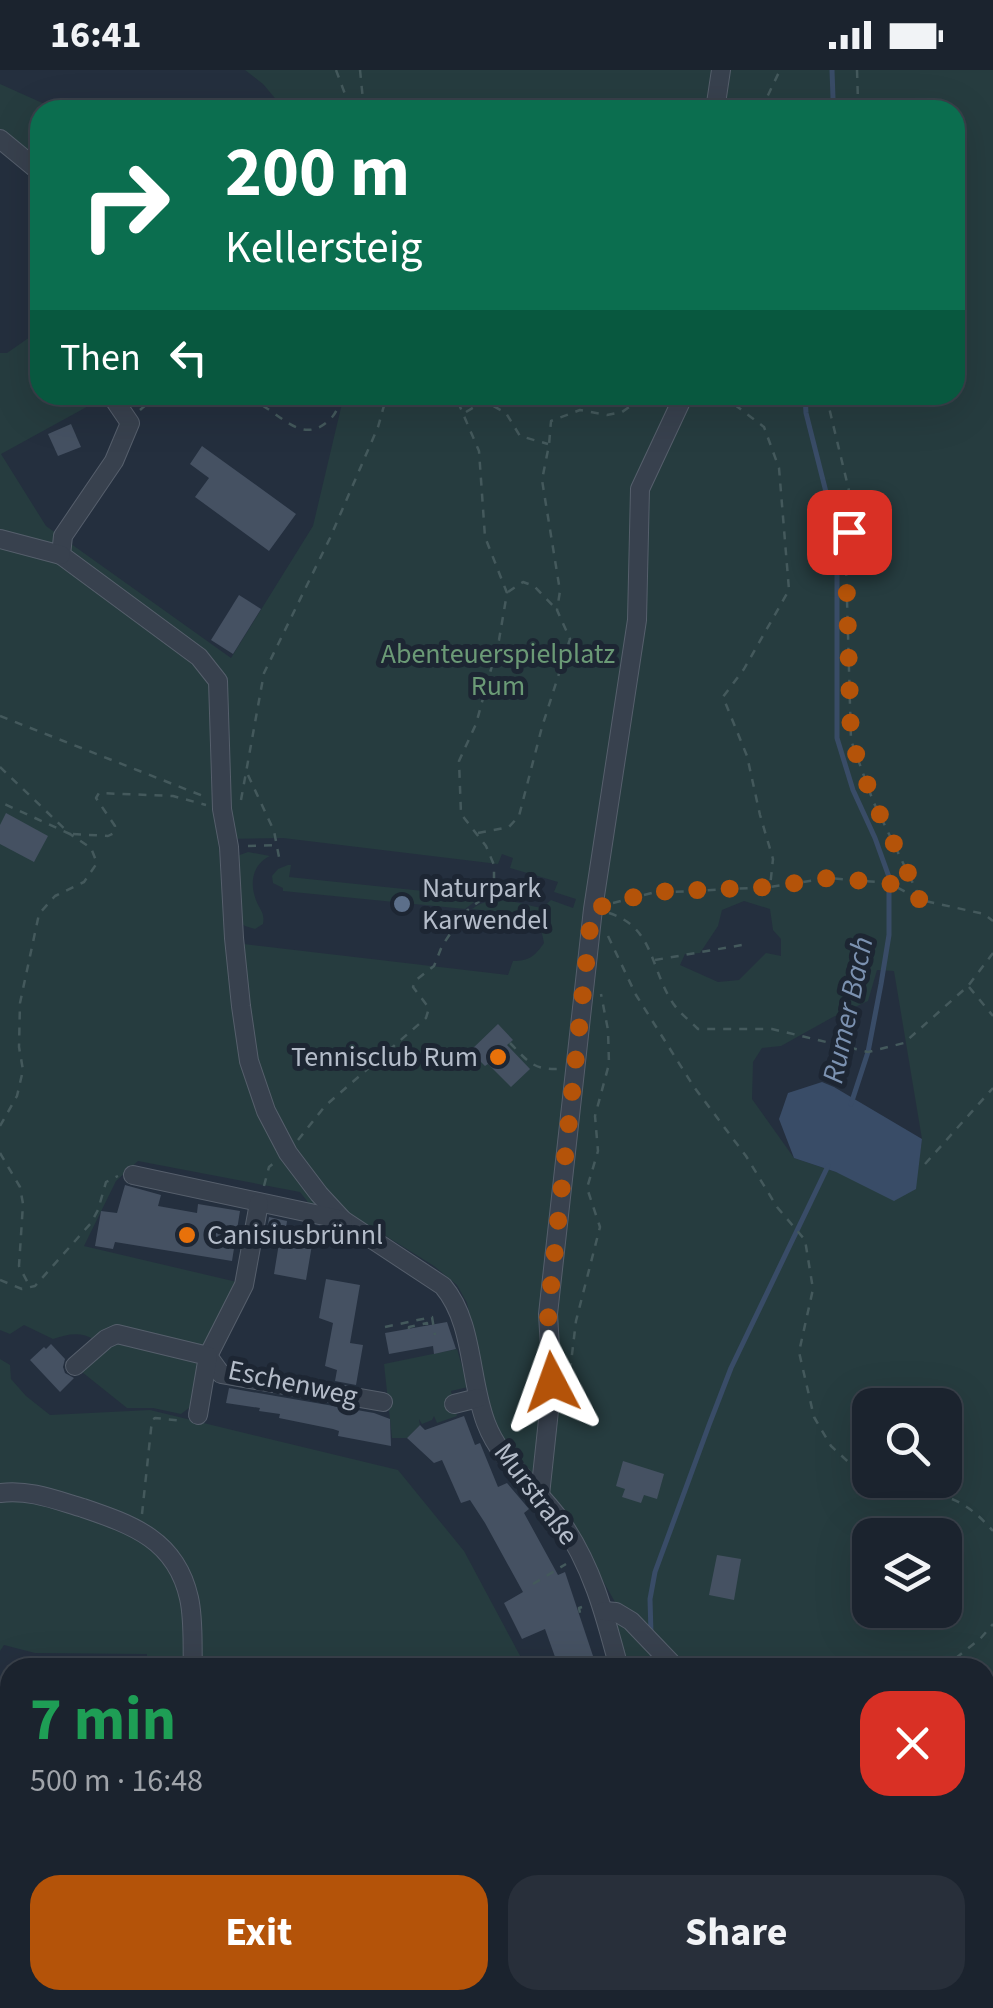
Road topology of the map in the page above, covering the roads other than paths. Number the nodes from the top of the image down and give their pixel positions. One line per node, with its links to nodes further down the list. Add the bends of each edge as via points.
1 (721, 70): 2 (street)
2 (716, 100)
3 (0, 139): 4 (street)
4 (30, 164)
5 (118, 405): 8 (street, via 130,423 102,495 63,536)
6 (679, 405): 19 (street, via 640,490 637,620 592,909 548,1314 552,1382)
7 (0, 539): 8 (street)
8 (61, 555): 11 (street, Murstraße, via 198,657 218,681 249,1061 288,1153)
9 (134, 1175): 10 (street, Murstraße)
10 (259, 1203): 11 (street, Murstraße); 12 (street, Eschenweg, via 244,1285)
11 (343, 1220): 14 (street, Murstraße, via 453,1298)
12 (208, 1356): 13 (street, Eschenweg, via 117,1334); 15 (street, Eschenweg, via 221,1374); 17 (street, Eschenweg)
13 (75, 1366)
14 (478, 1398): 16 (street); 19 (street, Murstraße, via 500,1451)
15 (383, 1402)
16 (454, 1404)
17 (198, 1415)
18 (0, 1493): 21 (street, via 40,1495 112,1518 160,1544 190,1600)
19 (540, 1495): 20 (street, Murstraße, via 580,1549)
20 (604, 1611): 22 (street, Murstraße); 23 (street, via 623,1615)
21 (193, 1658)
22 (616, 1658)
23 (668, 1658)

